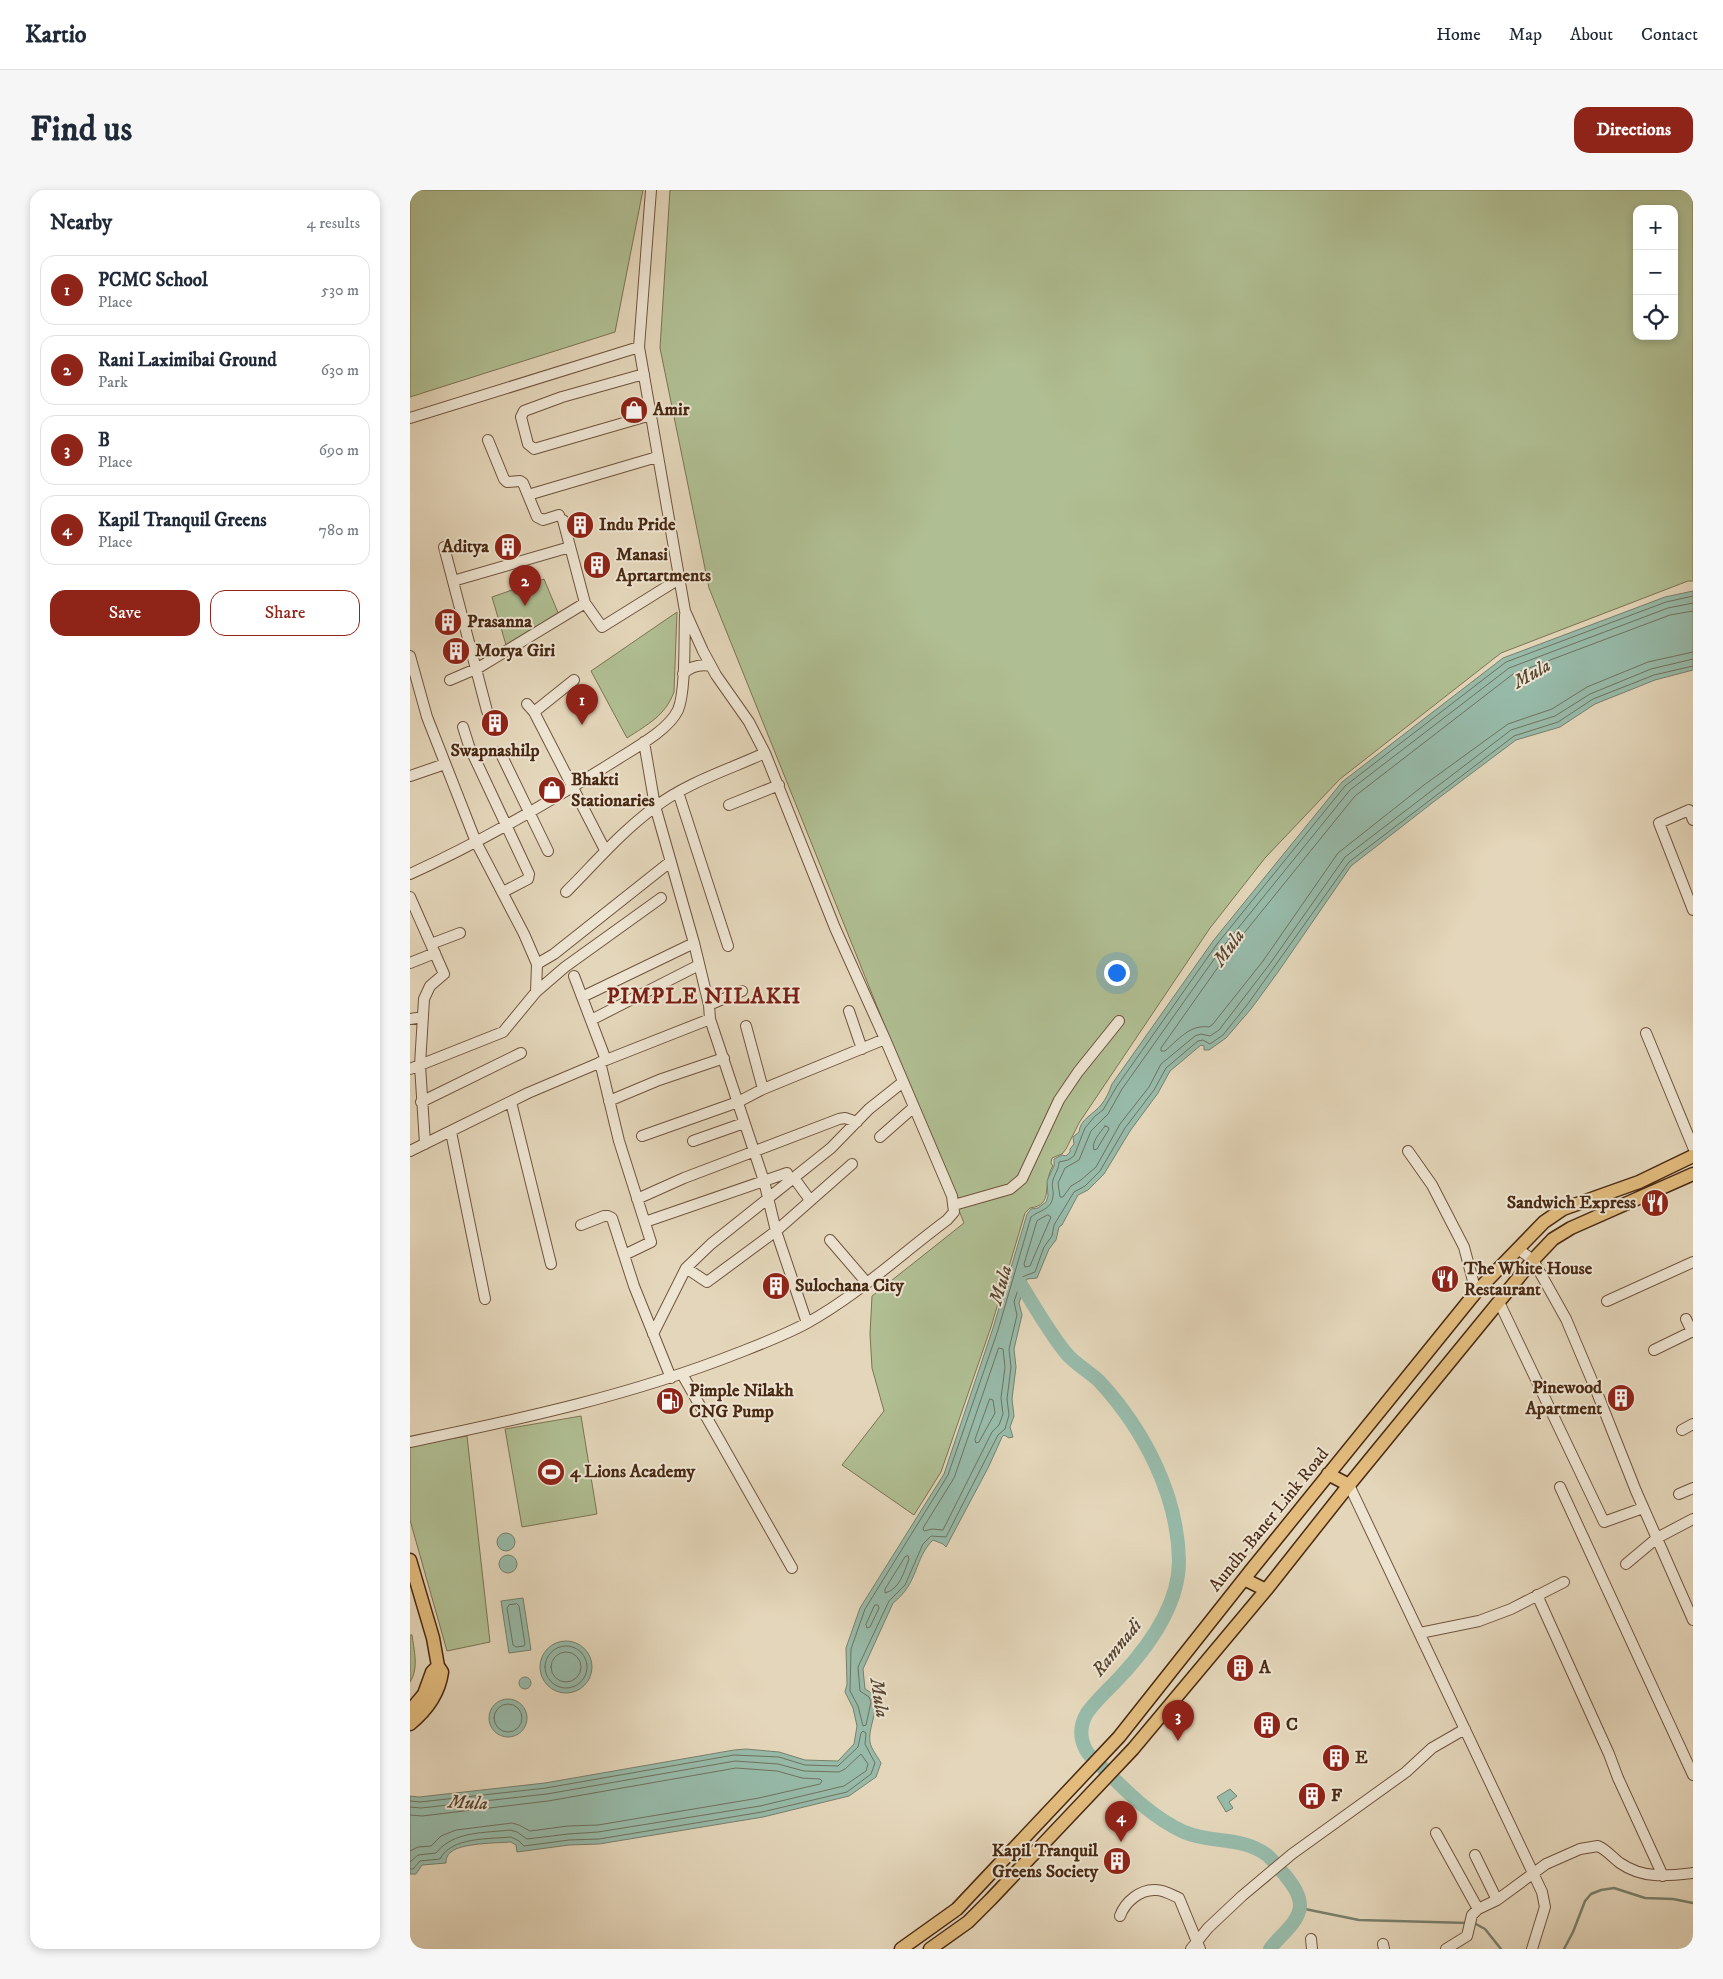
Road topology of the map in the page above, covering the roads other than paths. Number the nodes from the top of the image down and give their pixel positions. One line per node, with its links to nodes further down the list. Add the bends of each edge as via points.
1 (651, 190): 2 (street)
2 (639, 347): 3 (street); 5 (street)
3 (644, 374): 4 (street); 4 (street, via 562,397 524,411 521,417 528,444 534,448)
4 (651, 414): 7 (street)
5 (410, 418)
6 (488, 440): 8 (street, via 504,479 511,483 520,481)
7 (657, 457): 8 (street); 11 (street)
8 (528, 495): 10 (street, via 537,517 543,520 561,518)
9 (444, 547): 12 (street)
10 (570, 547): 12 (street); 13 (street)
11 (679, 579): 13 (street, via 602,627); 14 (street)
12 (453, 581): 17 (street)
13 (585, 603): 17 (street)
14 (685, 611): 16 (street); 18 (street)
15 (410, 656): 26 (street, via 427,717)
16 (711, 666): 18 (street, via 696,666); 25 (street)
17 (478, 668): 19 (street); 21 (street)
18 (683, 674): 23 (street, via 678,710)
19 (450, 680)
20 (574, 680): 29 (street, via 530,708)
21 (488, 711)
22 (463, 727): 35 (street)
23 (644, 742): 29 (street); 32 (street)
24 (500, 752): 33 (street)
25 (766, 753): 28 (street); 30 (street)
26 (445, 764): 27 (street); 36 (street)
27 (410, 776)
28 (779, 786): 31 (street); 66 (street, via 835,928)
29 (572, 788): 33 (street); 38 (street)
30 (678, 792): 32 (street); 48 (street)
31 (729, 805)
32 (655, 806): 38 (street); 39 (street)
33 (529, 813): 35 (street); 37 (street)
34 (1693, 820): 45 (street, via 1688,810 1659,823)
35 (507, 826): 36 (street); 41 (street, via 530,877)
36 (476, 842): 40 (street); 41 (street)
37 (548, 850)
38 (604, 850): 42 (street)
39 (670, 862): 47 (street); 51 (street)
40 (410, 874)
41 (503, 892): 51 (street)
42 (566, 892)
43 (661, 898): 55 (street, via 565,967)
44 (410, 899): 49 (street)
45 (1693, 910)
46 (460, 933): 49 (street)
47 (694, 943): 52 (street); 56 (street)
48 (728, 946)
49 (433, 949): 50 (street); 59 (street, via 444,974 430,986 424,998)
50 (410, 963)
51 (537, 964): 55 (street)
52 (699, 966): 57 (street); 62 (street)
53 (574, 976): 56 (street)
54 (742, 991): 57 (street)
55 (536, 992): 71 (street, via 504,1032)
56 (582, 997): 62 (street)
57 (710, 1005): 61 (street)
58 (849, 1011): 67 (street)
59 (423, 1017): 60 (street); 71 (street)
60 (410, 1019)
61 (710, 1019): 69 (street); 70 (street)
62 (591, 1020): 70 (street)
63 (1119, 1020): 98 (street, via 1059,1100 1022,1179 1010,1189)
64 (746, 1026): 73 (street)
65 (1646, 1033): 86 (street)
66 (885, 1039): 67 (street); 72 (street)
67 (862, 1049): 73 (street)
68 (521, 1053): 75 (street)
69 (724, 1058): 74 (street); 77 (street)
70 (603, 1061): 74 (street); 76 (street)
71 (415, 1067): 75 (street)
72 (903, 1082): 78 (street); 79 (street)
73 (763, 1090): 77 (street)
74 (609, 1100): 95 (street)
75 (421, 1102): 85 (street)
76 (511, 1102): 81 (street); 107 (street)
77 (738, 1102): 80 (street); 82 (street)
78 (914, 1107): 83 (street); 98 (street)
79 (857, 1122): 89 (street, via 839,1119); 93 (street, via 831,1148)
80 (744, 1123): 84 (street); 89 (street)
81 (451, 1132): 85 (street); 111 (street)
82 (642, 1136)
83 (880, 1138)
84 (693, 1141)
85 (425, 1144): 87 (street)
86 (1693, 1147)
87 (410, 1151)
88 (1408, 1151): 110 (street, via 1432,1185 1464,1247)
89 (754, 1152): 94 (street); 95 (street)
90 (1693, 1156): 103 (main road, Aundh-Baner Link Road, via 1639,1182 1563,1210 1544,1222)
91 (852, 1164): 97 (street)
92 (1693, 1174): 105 (main road, via 1571,1228 1553,1239)
93 (791, 1176): 94 (street); 96 (street); 97 (street)
94 (764, 1181): 96 (street); 99 (street)
95 (637, 1199): 99 (street)
96 (768, 1200): 101 (street); 108 (street, via 711,1244)
97 (810, 1200): 101 (street)
98 (954, 1205): 109 (street, via 954,1212 947,1220)
99 (645, 1222): 104 (street, via 652,1242)
100 (581, 1225): 104 (street, via 610,1216)
101 (776, 1231): 108 (street, via 707,1282); 115 (street)
102 (830, 1240): 109 (street)
103 (1518, 1250): 105 (street); 110 (main road, Aundh-Baner Link Road)
104 (624, 1255): 117 (street)
105 (1533, 1260): 113 (main road); 129 (street, via 1569,1326)
106 (1693, 1262): 112 (street)
107 (551, 1264)
108 (686, 1268): 117 (street)
109 (867, 1283): 115 (street)
110 (1476, 1292): 124 (main road, Aundh-Baner Link Road)
111 (485, 1299)
112 (1607, 1301)
113 (1499, 1302): 125 (main road); 129 (street, via 1604,1522)
114 (1686, 1319): 116 (street)
115 (807, 1323): 119 (street)
116 (1692, 1331): 118 (street)
117 (653, 1334): 120 (street)
118 (1654, 1350)
119 (682, 1374): 120 (street); 134 (street)
120 (671, 1378): 123 (street, via 537,1414)
121 (1693, 1424): 122 (street)
122 (1682, 1430)
123 (410, 1442)
124 (1328, 1474): 125 (main road); 135 (main road, Aundh-Baner Link Road)
125 (1349, 1485): 137 (main road); 140 (street)
126 (1560, 1486): 145 (street)
127 (1693, 1488): 128 (street)
128 (1679, 1494)
129 (1643, 1508): 131 (street)
130 (1693, 1519): 131 (street)
131 (1657, 1538): 133 (street); 139 (street)
132 (410, 1560): 141 (main road)
133 (1626, 1564)
134 (792, 1568)
135 (1244, 1579): 137 (main road); 155 (main road, Aundh-Baner Link Road, via 1119,1737 1077,1783 957,1909)
136 (1564, 1582): 138 (street)
137 (1266, 1590): 156 (main road, via 1133,1749 968,1922)
138 (1537, 1595): 140 (street, via 1479,1621); 150 (street)
139 (1693, 1620)
140 (1420, 1633): 144 (street)
141 (438, 1666): 142 (main road, via 432,1672 424,1694); 143 (main road, via 442,1672 438,1689)
142 (410, 1711)
143 (410, 1724)
144 (1466, 1729): 148 (street); 154 (street, via 1432,1748 1406,1772 1292,1854 1208,1928)
145 (1693, 1775)
146 (1436, 1833): 152 (street)
147 (1475, 1855): 151 (street)
148 (1533, 1871): 150 (street, via 1580,1849 1598,1846 1632,1870); 151 (street); 158 (street, via 1545,1907)
149 (1693, 1873): 150 (street)
150 (1664, 1876)
151 (1497, 1900): 152 (street)
152 (1475, 1912): 157 (street, via 1467,1936)
153 (1120, 1916): 154 (street, via 1128,1901 1143,1892 1156,1890 1170,1894 1179,1898)
154 (1196, 1947)
155 (901, 1949)
156 (930, 1949)
157 (1446, 1949)
158 (1532, 1949)

